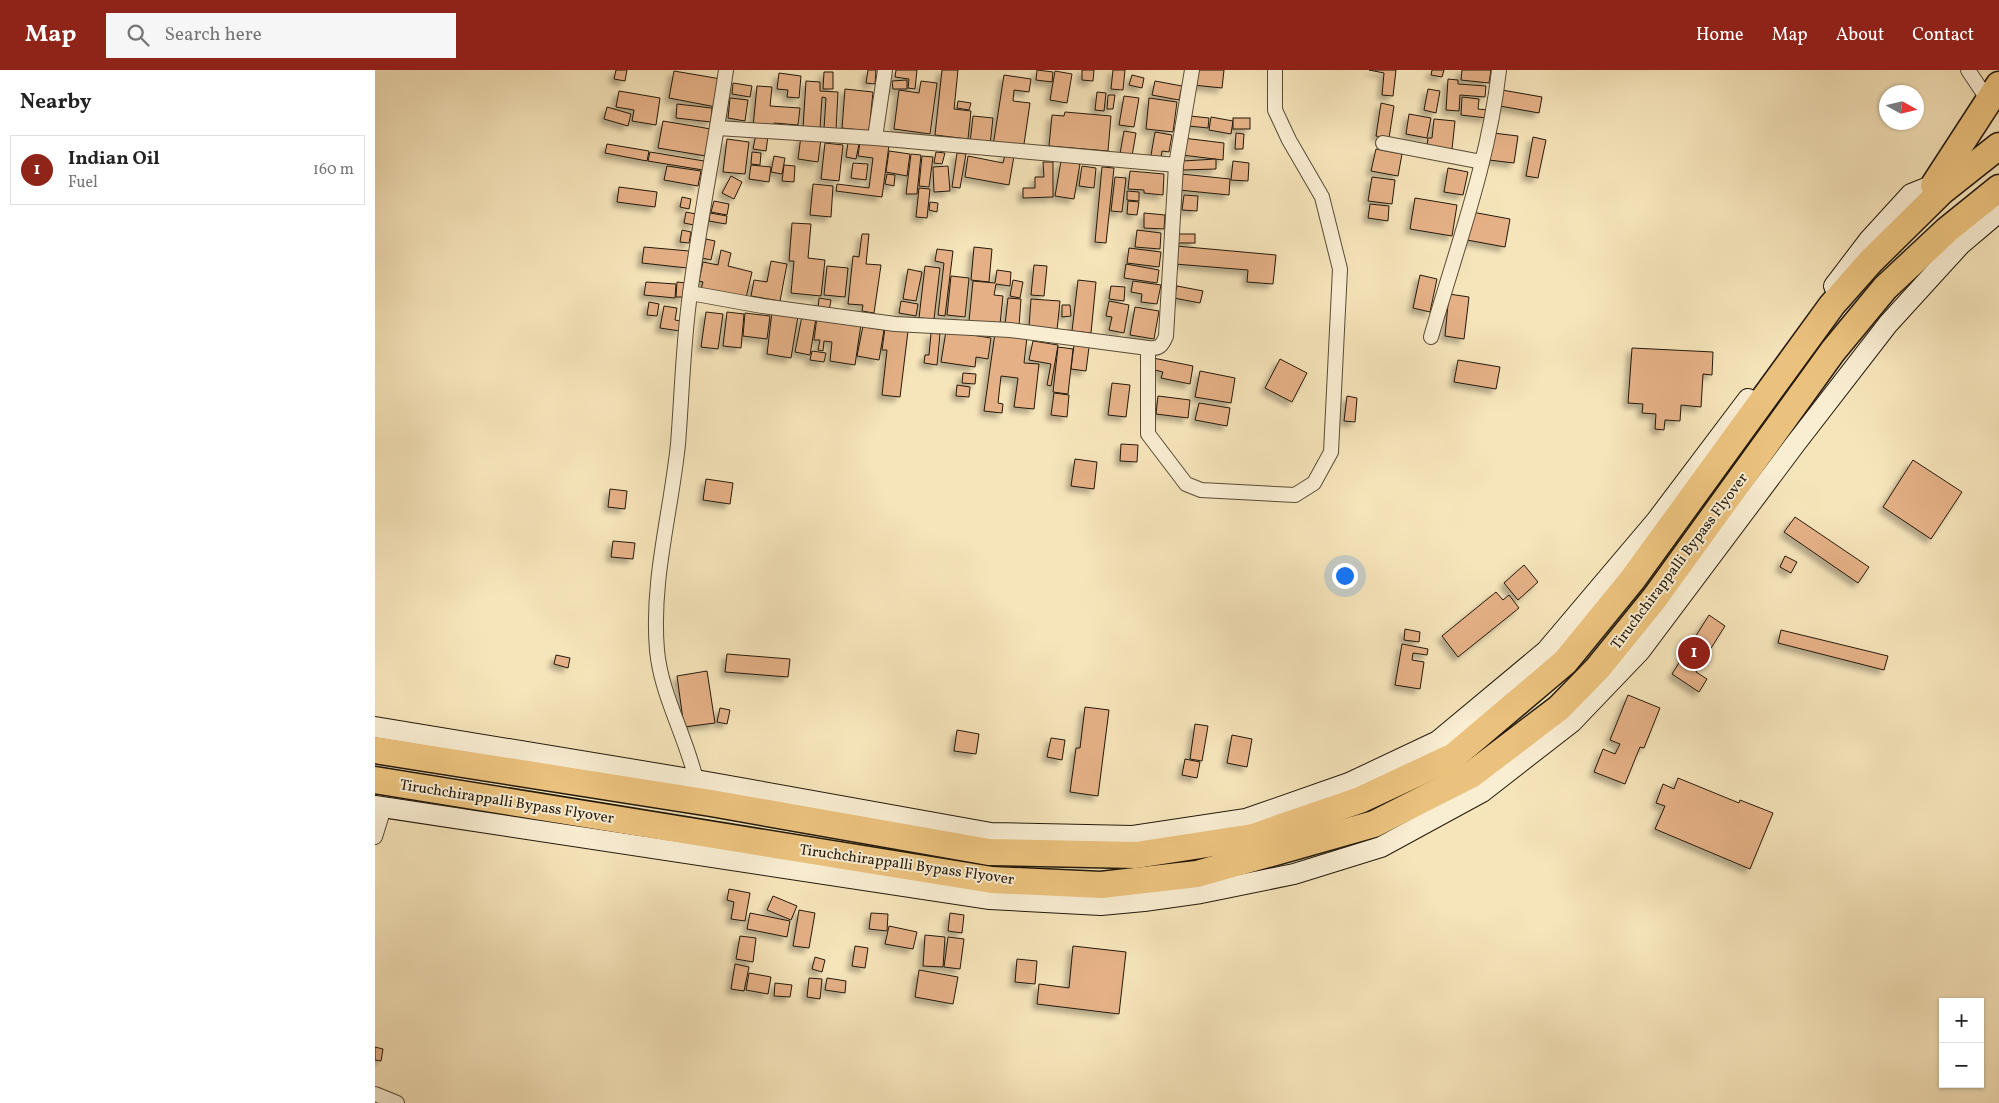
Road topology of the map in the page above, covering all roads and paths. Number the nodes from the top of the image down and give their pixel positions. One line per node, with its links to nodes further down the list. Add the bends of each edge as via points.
1 (726, 70): 8 (street)
2 (885, 70): 9 (street)
3 (1192, 70): 13 (street)
4 (1275, 70): 20 (street, via 1275,110 1323,197 1340,269 1331,452 1314,483 1295,495 1201,490 1186,484 1148,434)
5 (1499, 70): 12 (street, via 1495,106)
6 (1968, 70): 7 (street)
7 (1994, 93): 15 (highway)
8 (718, 128): 9 (street); 18 (street)
9 (875, 138): 13 (street)
10 (1383, 143): 12 (street)
11 (1999, 146): 14 (highway, Tiruchchirappalli Bypass Flyover)
12 (1482, 162): 19 (street)
13 (1176, 165): 20 (street, via 1165,336 1159,348)
14 (1965, 172): 15 (street); 22 (highway, Tiruchchirappalli Bypass Flyover, via 1871,260 1832,305 1632,580 1565,662 1454,756 1359,800 1253,837 1136,855 989,852 711,803)
15 (1934, 185): 24 (street, via 1911,194 1869,240 1655,521 1546,651 1438,741 1349,783 1246,820 1133,836 991,833)
16 (1999, 188): 23 (highway, Tiruchchirappalli Bypass Flyover, via 1947,230 1885,288 1833,351 1654,599 1559,708 1471,775 1374,824 1197,874 1101,885 992,880)
17 (1999, 212): 25 (street, via 1961,244 1888,324 1640,651 1572,722 1482,792 1381,847 1293,874 1201,893 1101,905 990,899)
18 (690, 293): 20 (street, via 895,324 1010,330); 24 (street, via 678,444 659,561 656,632 657,652 668,699)
19 (1431, 337)
20 (1148, 348)
21 (375, 727): 24 (street)
22 (375, 750)
23 (375, 780)
24 (696, 780)
25 (380, 807): 26 (street)
26 (375, 837)
27 (375, 1095): 28 (street)
28 (397, 1103)

